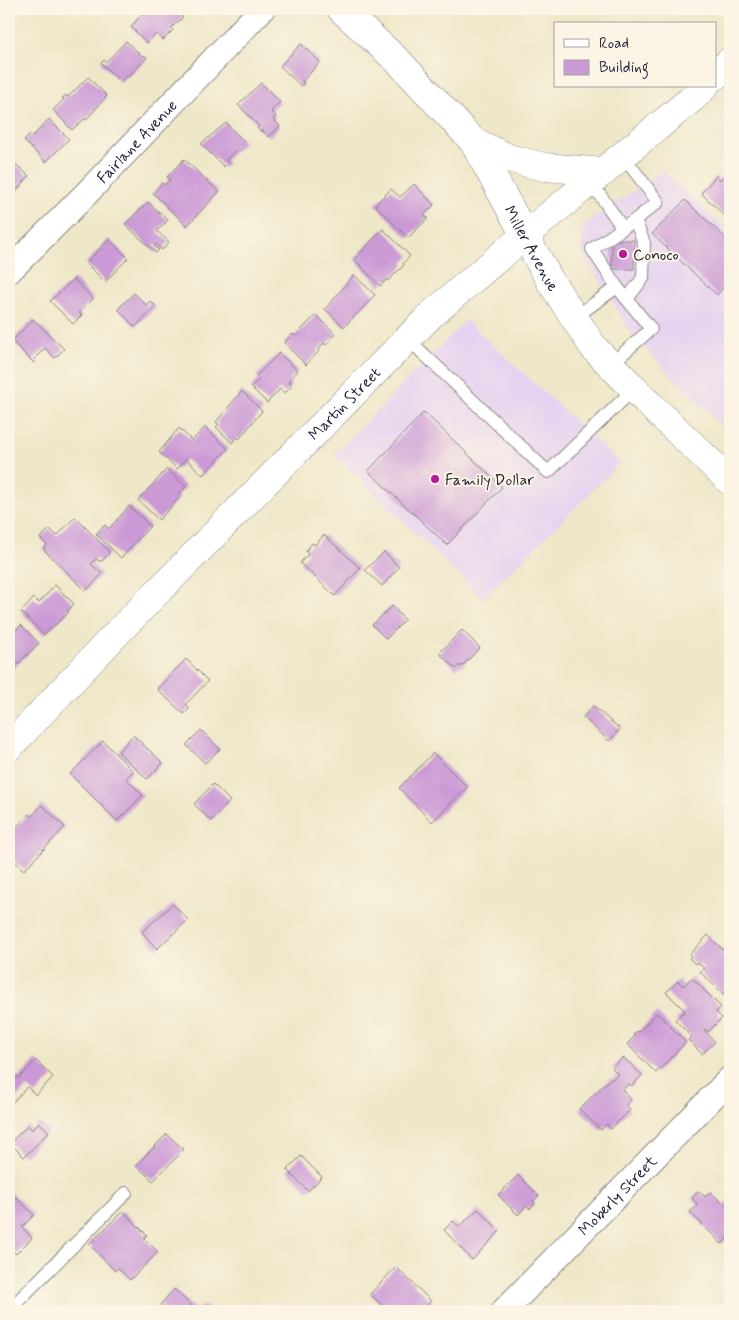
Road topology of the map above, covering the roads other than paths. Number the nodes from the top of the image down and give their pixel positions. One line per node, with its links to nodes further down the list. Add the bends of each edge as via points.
1 (262, 9): 11 (street, Fairlane Avenue)
2 (341, 9): 6 (street, Miller Avenue, via 400,63)
3 (730, 61): 4 (street)
4 (716, 75)
5 (703, 88): 7 (street, Martin Street)
6 (473, 141): 7 (street, via 511,159 545,167); 10 (street, Miller Avenue)
7 (606, 170): 8 (lane, via 658,202); 9 (lane); 10 (street, Martin Street)
8 (635, 220): 9 (lane); 13 (lane, via 644,243 643,278)
9 (622, 227): 12 (lane, via 592,249)
10 (525, 235): 14 (street, Miller Avenue); 15 (street, Martin Street, via 432,314)
11 (9, 271)
12 (618, 287): 13 (lane); 14 (lane)
13 (627, 299): 16 (lane, via 651,329)
14 (574, 318): 16 (street, Miller Avenue)
15 (408, 339): 17 (lane, via 548,472); 19 (street, Martin Street)
16 (610, 365): 17 (street, Miller Avenue)
17 (634, 389): 18 (street, Miller Avenue)
18 (730, 481)
19 (9, 747)
20 (730, 1079): 23 (street, Moberly Street)
21 (126, 1193): 22 (lane)
22 (10, 1309)
23 (504, 1311)

